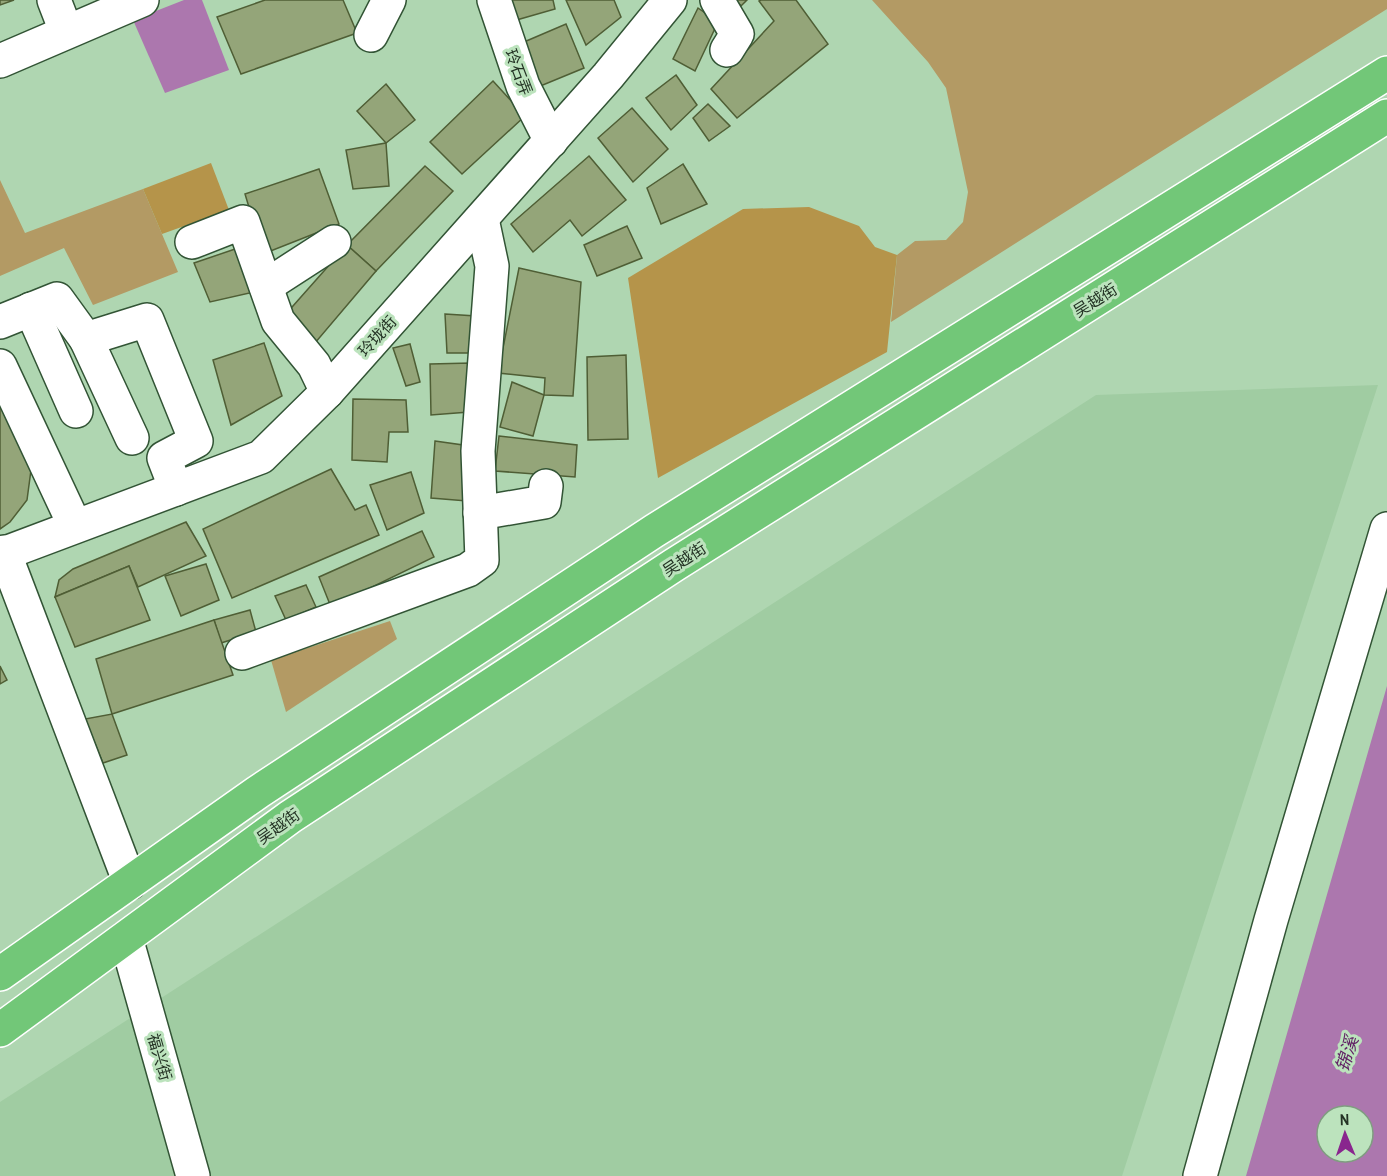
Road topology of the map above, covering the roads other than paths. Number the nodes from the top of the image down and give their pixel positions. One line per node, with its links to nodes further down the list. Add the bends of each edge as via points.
1 (54, 0): 7 (street)
2 (142, 0): 7 (street)
3 (389, 0): 8 (street)
4 (494, 0): 13 (street, 玲石弄, via 523,86)
5 (670, 0): 13 (street, 玲珑街)
6 (717, 0): 9 (street, via 737,34)
7 (66, 31): 10 (street)
8 (371, 35)
9 (727, 50)
10 (0, 60)
11 (1387, 73): 32 (highway, via 654,531 258,792)
12 (1387, 116): 33 (highway, 吴越街, via 674,565 290,817)
13 (551, 141): 14 (street, 玲珑街)
14 (482, 219): 22 (street, 玲珑街); 27 (street, via 492,266 478,451)
15 (192, 242): 17 (street, via 243,222)
16 (334, 242): 17 (street)
17 (266, 285): 22 (street, via 278,321 314,365)
18 (31, 309): 19 (street); 20 (street, via 57,298); 23 (street)
19 (0, 322)
20 (86, 339): 24 (street); 26 (street, via 147,320 196,441 164,458)
21 (0, 366): 28 (street)
22 (327, 392): 26 (street, 玲珑街, via 261,457)
23 (76, 411)
24 (132, 438)
25 (546, 486): 27 (street, via 544,502)
26 (176, 489): 28 (street, 玲珑街)
27 (480, 513): 31 (street, via 482,560 468,570)
28 (75, 526): 30 (street, 玲珑街)
29 (1387, 529): 37 (street)
30 (2, 554): 32 (street)
31 (242, 653)
32 (130, 883): 34 (highway)
33 (126, 938): 35 (highway, 吴越街); 36 (street, 福兴街)
34 (0, 974)
35 (0, 1030)
36 (194, 1176)
37 (1200, 1176)

